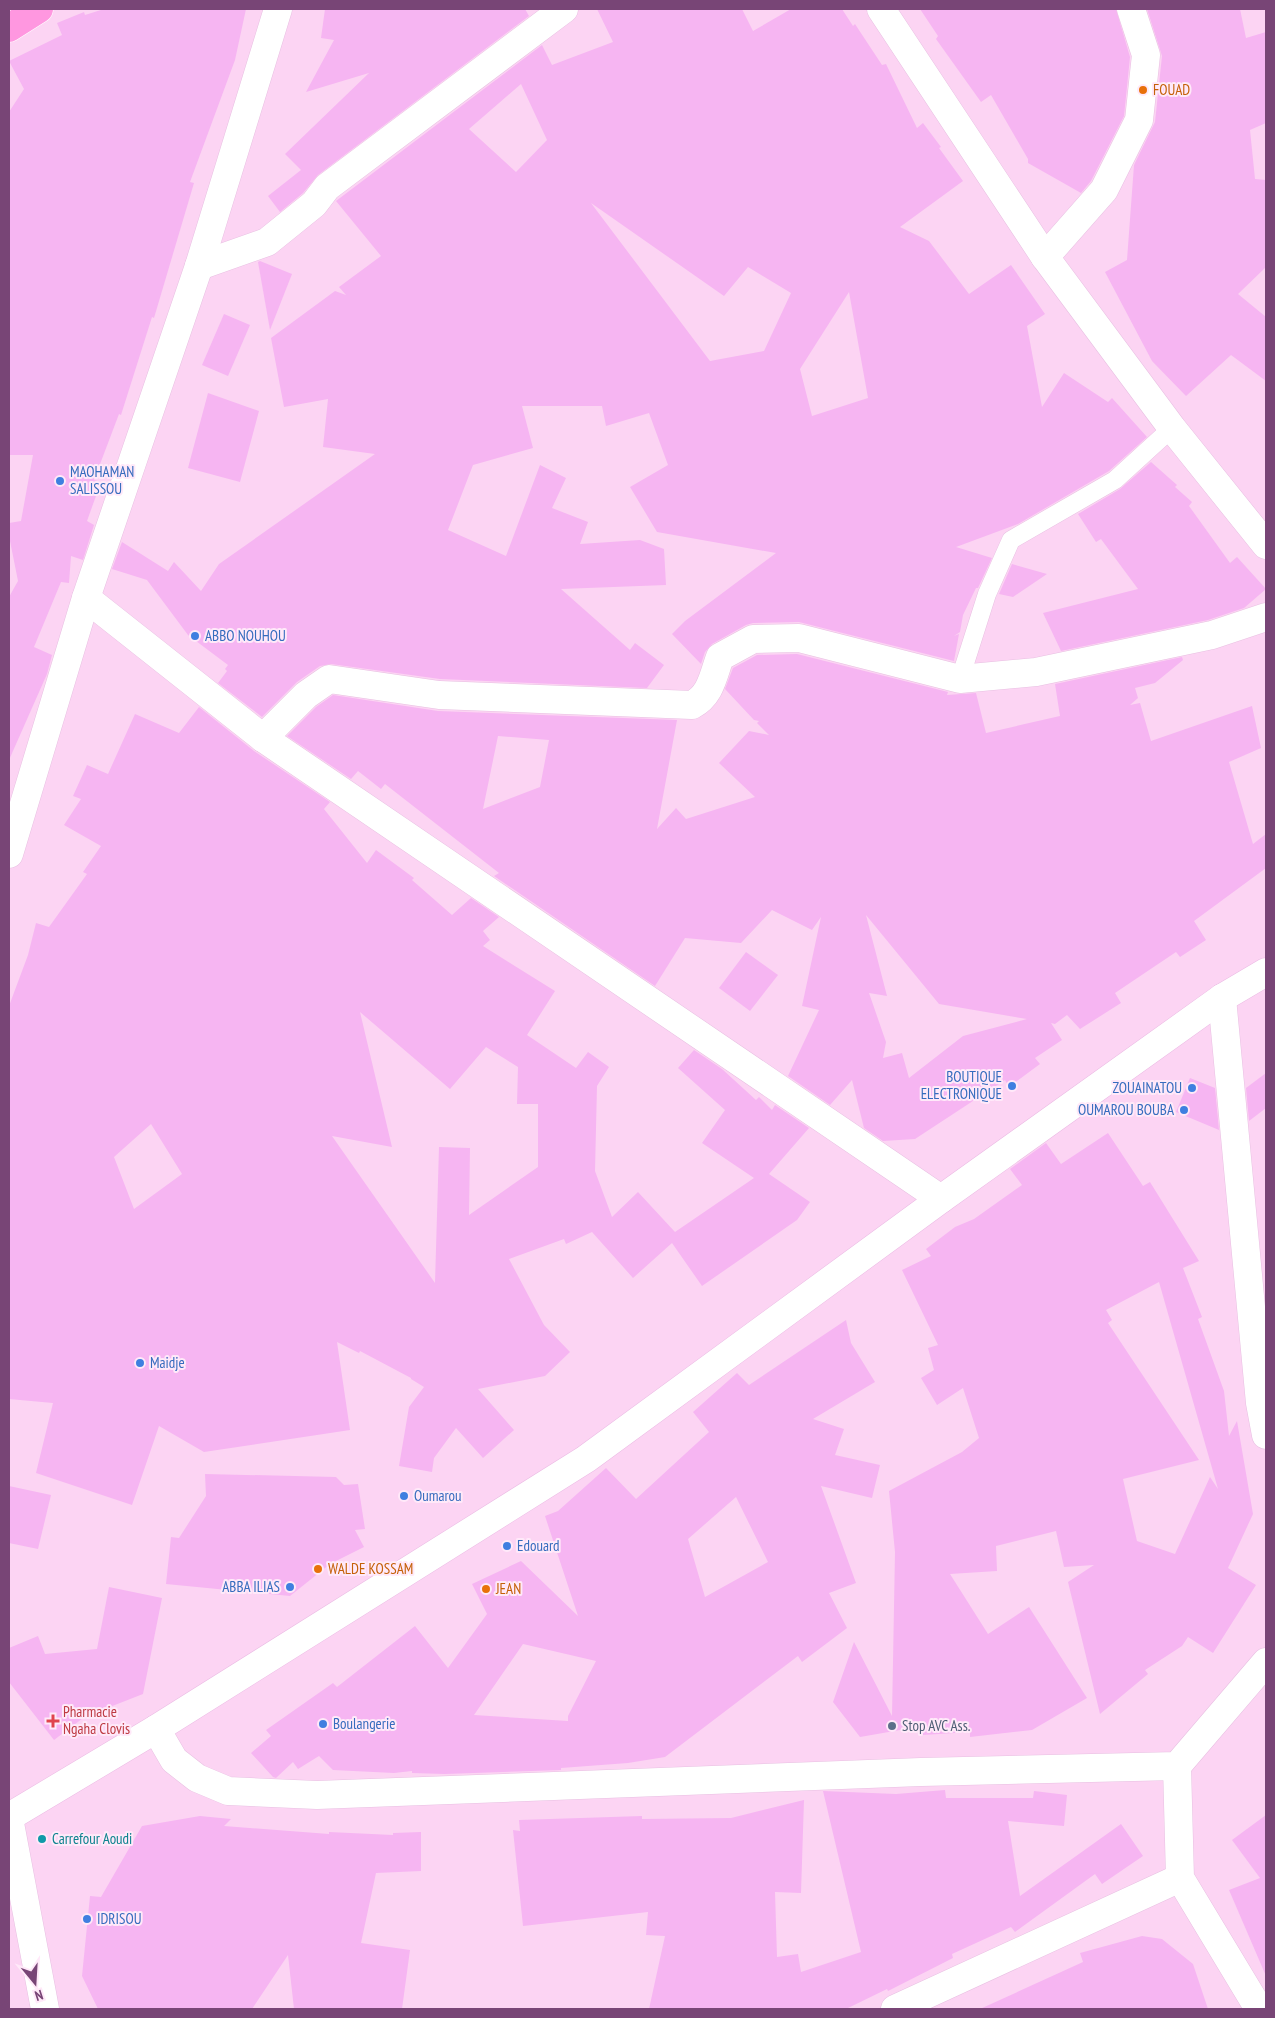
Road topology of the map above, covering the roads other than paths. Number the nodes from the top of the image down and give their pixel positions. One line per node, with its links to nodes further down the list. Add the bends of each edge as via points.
1 (39, 9): 6 (main road)
2 (278, 9): 8 (street)
3 (564, 9): 8 (street, via 327,187 314,204 267,242)
4 (881, 9): 7 (street)
5 (1131, 9): 7 (street, via 1146,55 1139,120 1104,190)
6 (9, 28)
7 (1046, 257): 9 (street)
8 (199, 266): 11 (street)
9 (1172, 428): 10 (street); 13 (lane, via 1115,480 1011,540 987,594)
10 (1266, 545)
11 (86, 598): 14 (street); 15 (street)
12 (1266, 617): 13 (street, via 1212,635 1036,672)
13 (960, 679): 14 (street, via 799,638 754,639 720,657 708,691 692,705 438,695 330,679 306,695)
14 (263, 738): 18 (street)
15 (9, 854)
16 (1266, 972): 17 (street)
17 (1222, 998): 18 (street); 19 (street)
18 (941, 1199): 22 (street, via 586,1459)
19 (1263, 1401): 20 (street)
20 (1266, 1435)
21 (1266, 1662): 23 (street)
22 (156, 1729): 23 (street, via 174,1760 197,1778 228,1791 316,1795 921,1772); 24 (street)
23 (1177, 1766): 25 (street)
24 (9, 1818): 26 (street)
25 (1180, 1878): 27 (street); 28 (street)
26 (45, 2009)
27 (895, 2009)
28 (1259, 2009)

